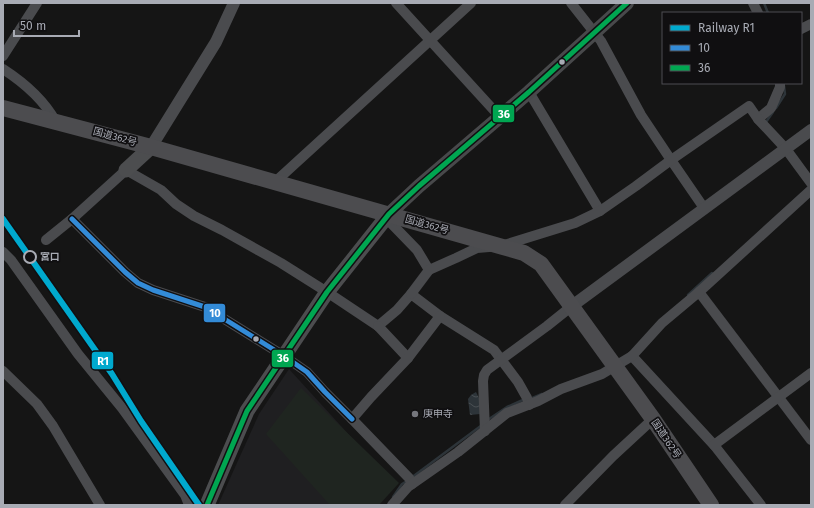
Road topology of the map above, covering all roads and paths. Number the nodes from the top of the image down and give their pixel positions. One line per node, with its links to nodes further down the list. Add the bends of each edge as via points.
1 (37, 3): 13 (street)
2 (234, 3): 22 (street, via 216,42)
3 (396, 3): 12 (street)
4 (471, 3): 12 (street)
5 (571, 3): 11 (street)
6 (627, 3): 11 (main road)
7 (753, 3): 8 (street)
8 (758, 12)
9 (811, 24): 10 (street)
10 (802, 28)
11 (594, 33): 16 (main road); 24 (street)
12 (430, 40): 18 (street); 26 (street)
13 (3, 56)
14 (3, 69): 20 (street, via 30,90)
15 (780, 84): 19 (street, via 771,108)
16 (530, 92): 18 (main road); 30 (street)
17 (3, 108): 20 (highway, 国道362号)
18 (500, 117): 31 (main road)
19 (758, 119): 23 (street); 24 (street, via 749,106)
20 (56, 122): 22 (highway, 国道362号)
21 (811, 130): 23 (street)
22 (151, 147): 25 (main road); 26 (highway, 国道362号)
23 (786, 149): 27 (street); 29 (street)
24 (670, 160): 29 (street); 30 (street)
25 (126, 170): 32 (street); 37 (street, via 160,190 194,216 281,263)
26 (275, 182): 31 (highway, 国道362号)
27 (811, 183)
28 (811, 190): 38 (street)
29 (704, 208): 40 (street)
30 (600, 211): 34 (street, via 575,223)
31 (387, 216): 34 (highway, 国道362号); 36 (street, via 417,250); 37 (main road)
32 (72, 219): 33 (street); 43 (street, via 138,283 205,307)
33 (46, 240)
34 (501, 246): 36 (street, via 477,248); 40 (highway, 国道362号, via 524,253 541,264)
35 (3, 252): 59 (street, via 78,354 122,408 185,495)
36 (429, 270): 39 (street)
37 (328, 292): 42 (street); 43 (main road)
38 (699, 292): 44 (street, via 662,323); 50 (street)
39 (411, 294): 41 (street); 42 (street)
40 (572, 306): 46 (street); 47 (highway, 国道362号)
41 (440, 316): 45 (street); 46 (street, via 494,350)
42 (378, 326): 45 (street)
43 (284, 356): 52 (street, via 307,372); 60 (main road, via 247,411)
44 (632, 356): 47 (street); 56 (street)
45 (408, 358): 52 (street)
46 (501, 358): 51 (street, via 518,382); 54 (street, via 484,375)
47 (615, 367): 51 (street); 53 (highway, 国道362号)
48 (3, 371): 58 (street, via 38,404)
49 (811, 373): 50 (street)
50 (778, 396): 55 (street); 56 (street)
51 (529, 404): 54 (street, via 507,413)
52 (352, 419): 57 (street)
53 (653, 419): 62 (street); 63 (highway, 国道362号)
54 (485, 431): 57 (street)
55 (811, 440)
56 (714, 445): 64 (street)
57 (411, 482): 61 (street)
58 (100, 505)
59 (189, 505)
60 (207, 505)
61 (392, 505)
62 (565, 505)
63 (711, 505)
64 (761, 505)

